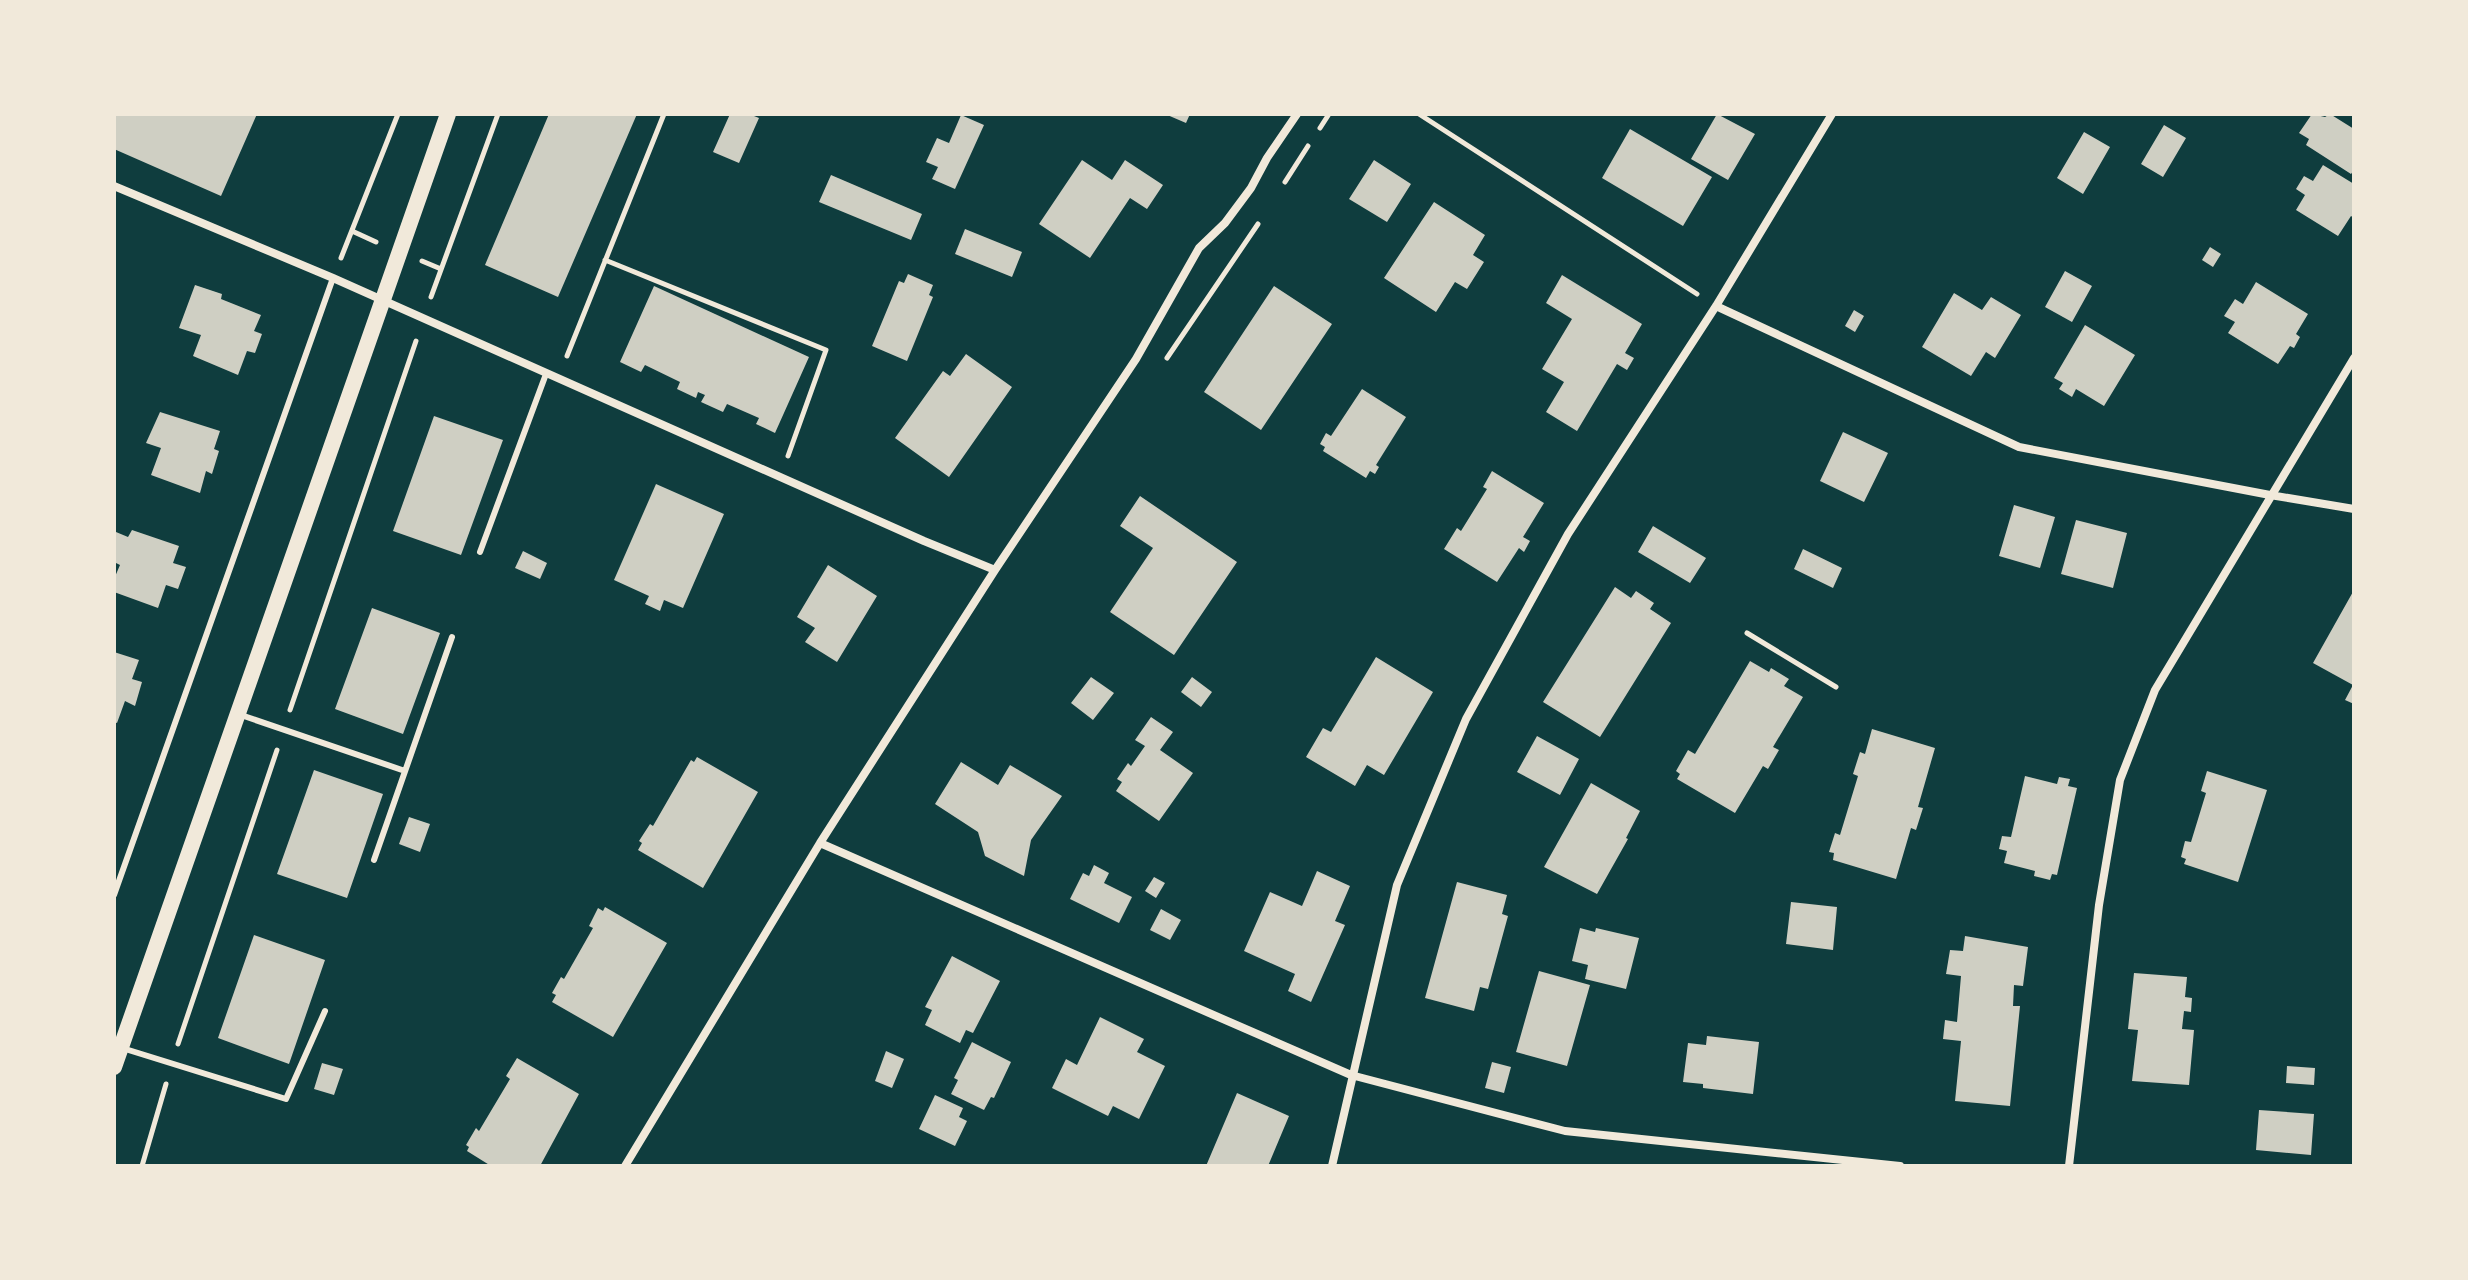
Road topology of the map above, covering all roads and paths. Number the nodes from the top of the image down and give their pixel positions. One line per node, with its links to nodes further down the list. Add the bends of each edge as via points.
1 (398, 114): 13 (path)
2 (448, 114): 14 (main road)
3 (498, 114): 16 (path)
4 (664, 114): 12 (path)
5 (1297, 114): 25 (street, via 1251,188 1199,248 1136,359)
6 (1329, 114): 10 (path)
7 (1419, 114): 15 (path)
8 (1832, 114): 15 (street)
9 (114, 186): 13 (street)
10 (1282, 186)
11 (1265, 213): 18 (path)
12 (605, 260): 20 (path); 21 (path, via 826,350)
13 (333, 278): 14 (street); 34 (lane)
14 (383, 301): 16 (street); 29 (main road)
15 (1716, 306): 22 (street, via 2019,447); 39 (street, via 1568,534 1466,719 1397,885)
16 (424, 320): 19 (street); 30 (path)
17 (2354, 358): 22 (street)
18 (1164, 362)
19 (546, 374): 20 (street); 24 (lane)
20 (557, 379): 21 (street)
21 (781, 477): 25 (street)
22 (2270, 495): 23 (street); 44 (street, via 2155,690 2120,780 2099,905)
23 (2354, 509)
24 (480, 552)
25 (995, 570): 32 (street)
26 (1747, 633): 28 (path)
27 (452, 637): 31 (lane)
28 (1836, 687)
29 (238, 714): 30 (lane); 36 (main road)
30 (284, 728): 31 (lane); 37 (path)
31 (405, 771): 33 (lane)
32 (820, 843): 39 (street); 41 (street)
33 (374, 860)
34 (114, 895)
35 (325, 1011): 37 (lane, via 286,1099)
36 (119, 1047): 37 (lane); 38 (main road)
37 (172, 1063): 40 (path)
38 (114, 1067)
39 (1351, 1075): 42 (street); 43 (street, via 1565,1131)
40 (142, 1166)
41 (625, 1166)
42 (1332, 1166)
43 (1900, 1166)
44 (2069, 1166)

